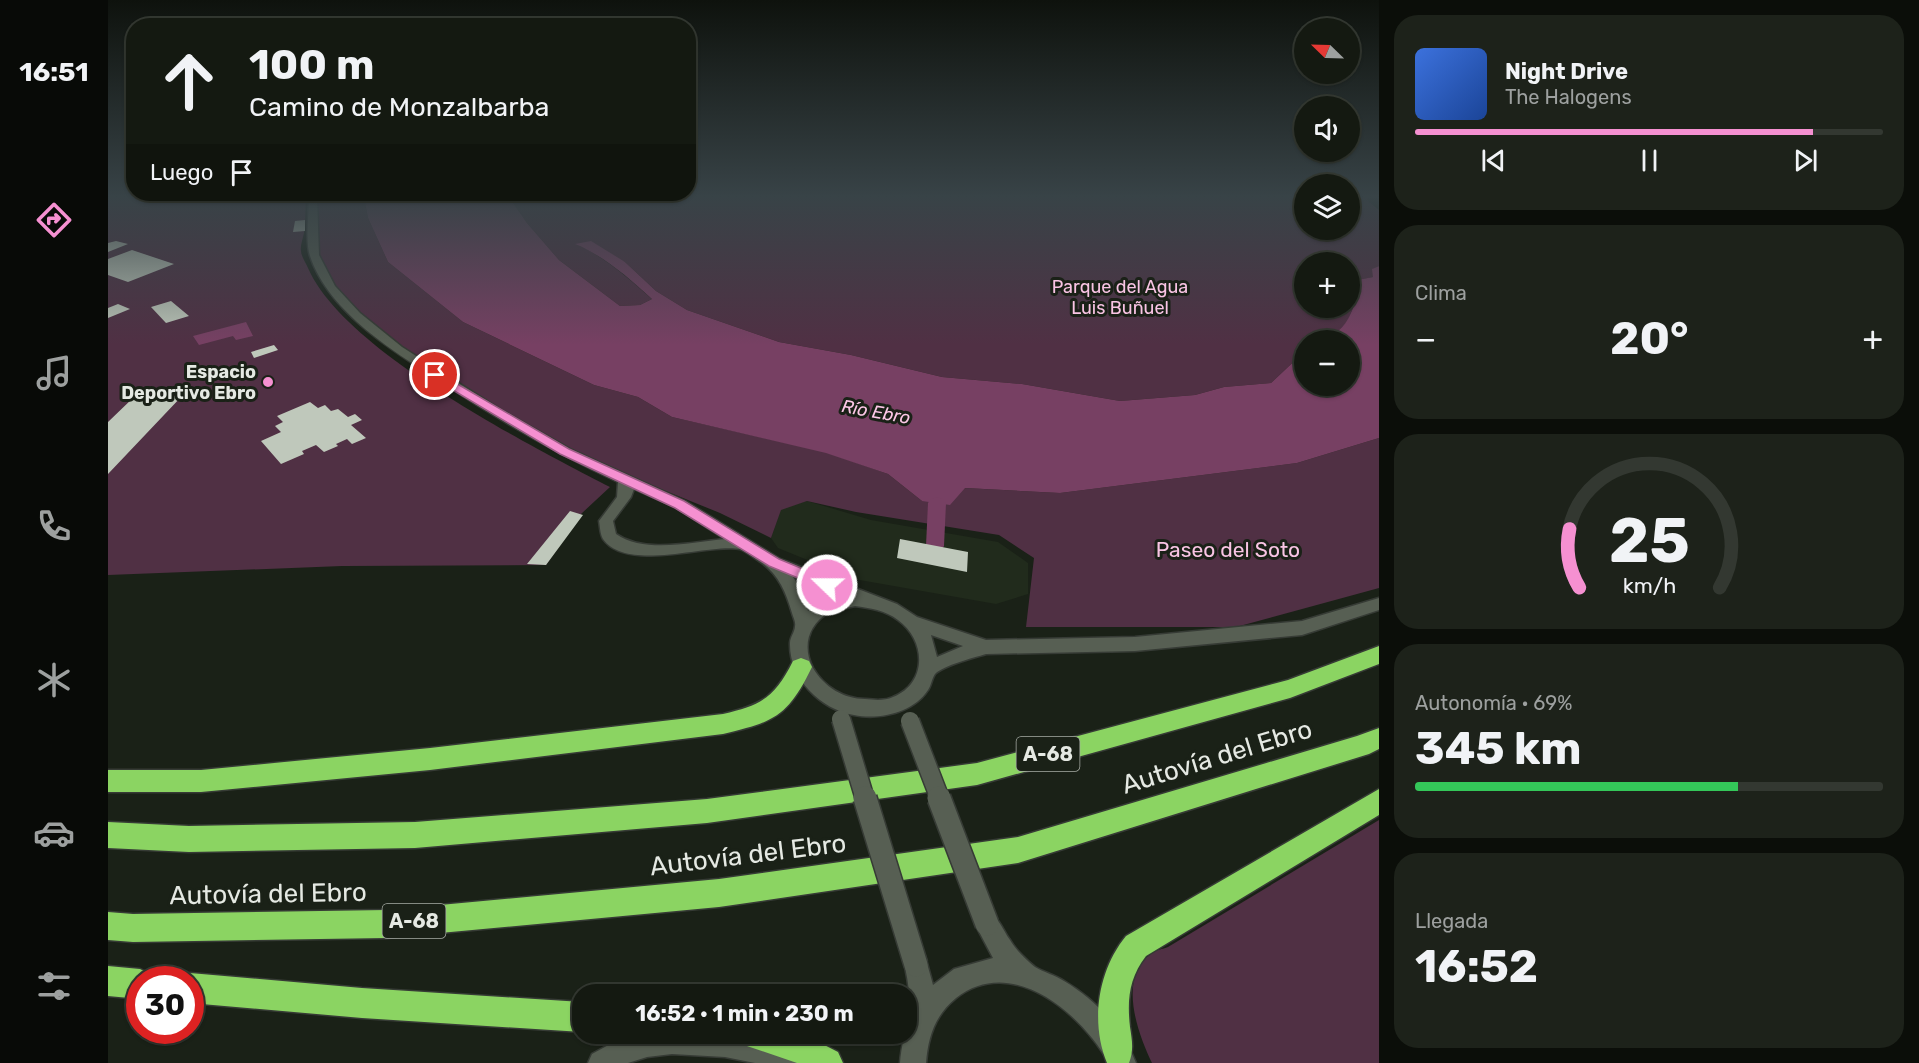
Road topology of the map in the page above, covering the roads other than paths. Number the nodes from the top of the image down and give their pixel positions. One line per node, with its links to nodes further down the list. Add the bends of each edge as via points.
1 (314, 247): 2 (street, via 314,255 331,287 356,315 398,349 497,413 573,456)
2 (626, 480): 3 (street); 4 (street, via 628,489)
3 (664, 498): 4 (street); 5 (street)
4 (619, 505): 5 (street, via 605,526 611,538 625,548)
5 (745, 544): 6 (street)
6 (774, 563): 7 (street); 10 (street, via 793,589)
7 (868, 601): 9 (street, via 896,610); 10 (street, via 831,604)
8 (1379, 604): 11 (street, via 1302,628 1135,644)
9 (911, 621): 11 (street); 14 (street, via 927,643)
10 (804, 625): 13 (street, via 797,645)
11 (986, 647): 14 (street)
12 (1379, 655): 20 (highway, Autovía del Ebro / A-68, via 1290,689 976,774 707,811 416,835 189,839)
13 (801, 667): 15 (street, via 807,679); 18 (highway, via 777,705 753,717 723,724 201,782)
14 (930, 668): 16 (street, via 920,690)
15 (829, 698): 16 (street, via 871,709); 27 (street, bridge, via 841,719 916,965 921,986)
16 (910, 698): 22 (street, bridge, via 910,721 987,924 1002,950)
17 (1379, 738): 21 (highway, Autovía del Ebro / A-68, via 1018,850 719,893 386,924)
18 (108, 781)
19 (1379, 801): 29 (highway, via 1136,946 1119,968 1114,984)
20 (108, 835)
21 (108, 926)
22 (1026, 974): 27 (street, via 1004,970 963,978 945,989); 29 (street, via 1076,1002 1099,1024)
23 (108, 981): 24 (highway)
24 (126, 983)
25 (204, 989): 26 (highway)
26 (572, 1016)
27 (920, 1026): 33 (street)
28 (791, 1044): 32 (highway)
29 (1121, 1057)
30 (601, 1063): 31 (street, via 630,1048 698,1042 771,1053)
31 (798, 1063)
32 (827, 1063)
33 (913, 1063)

